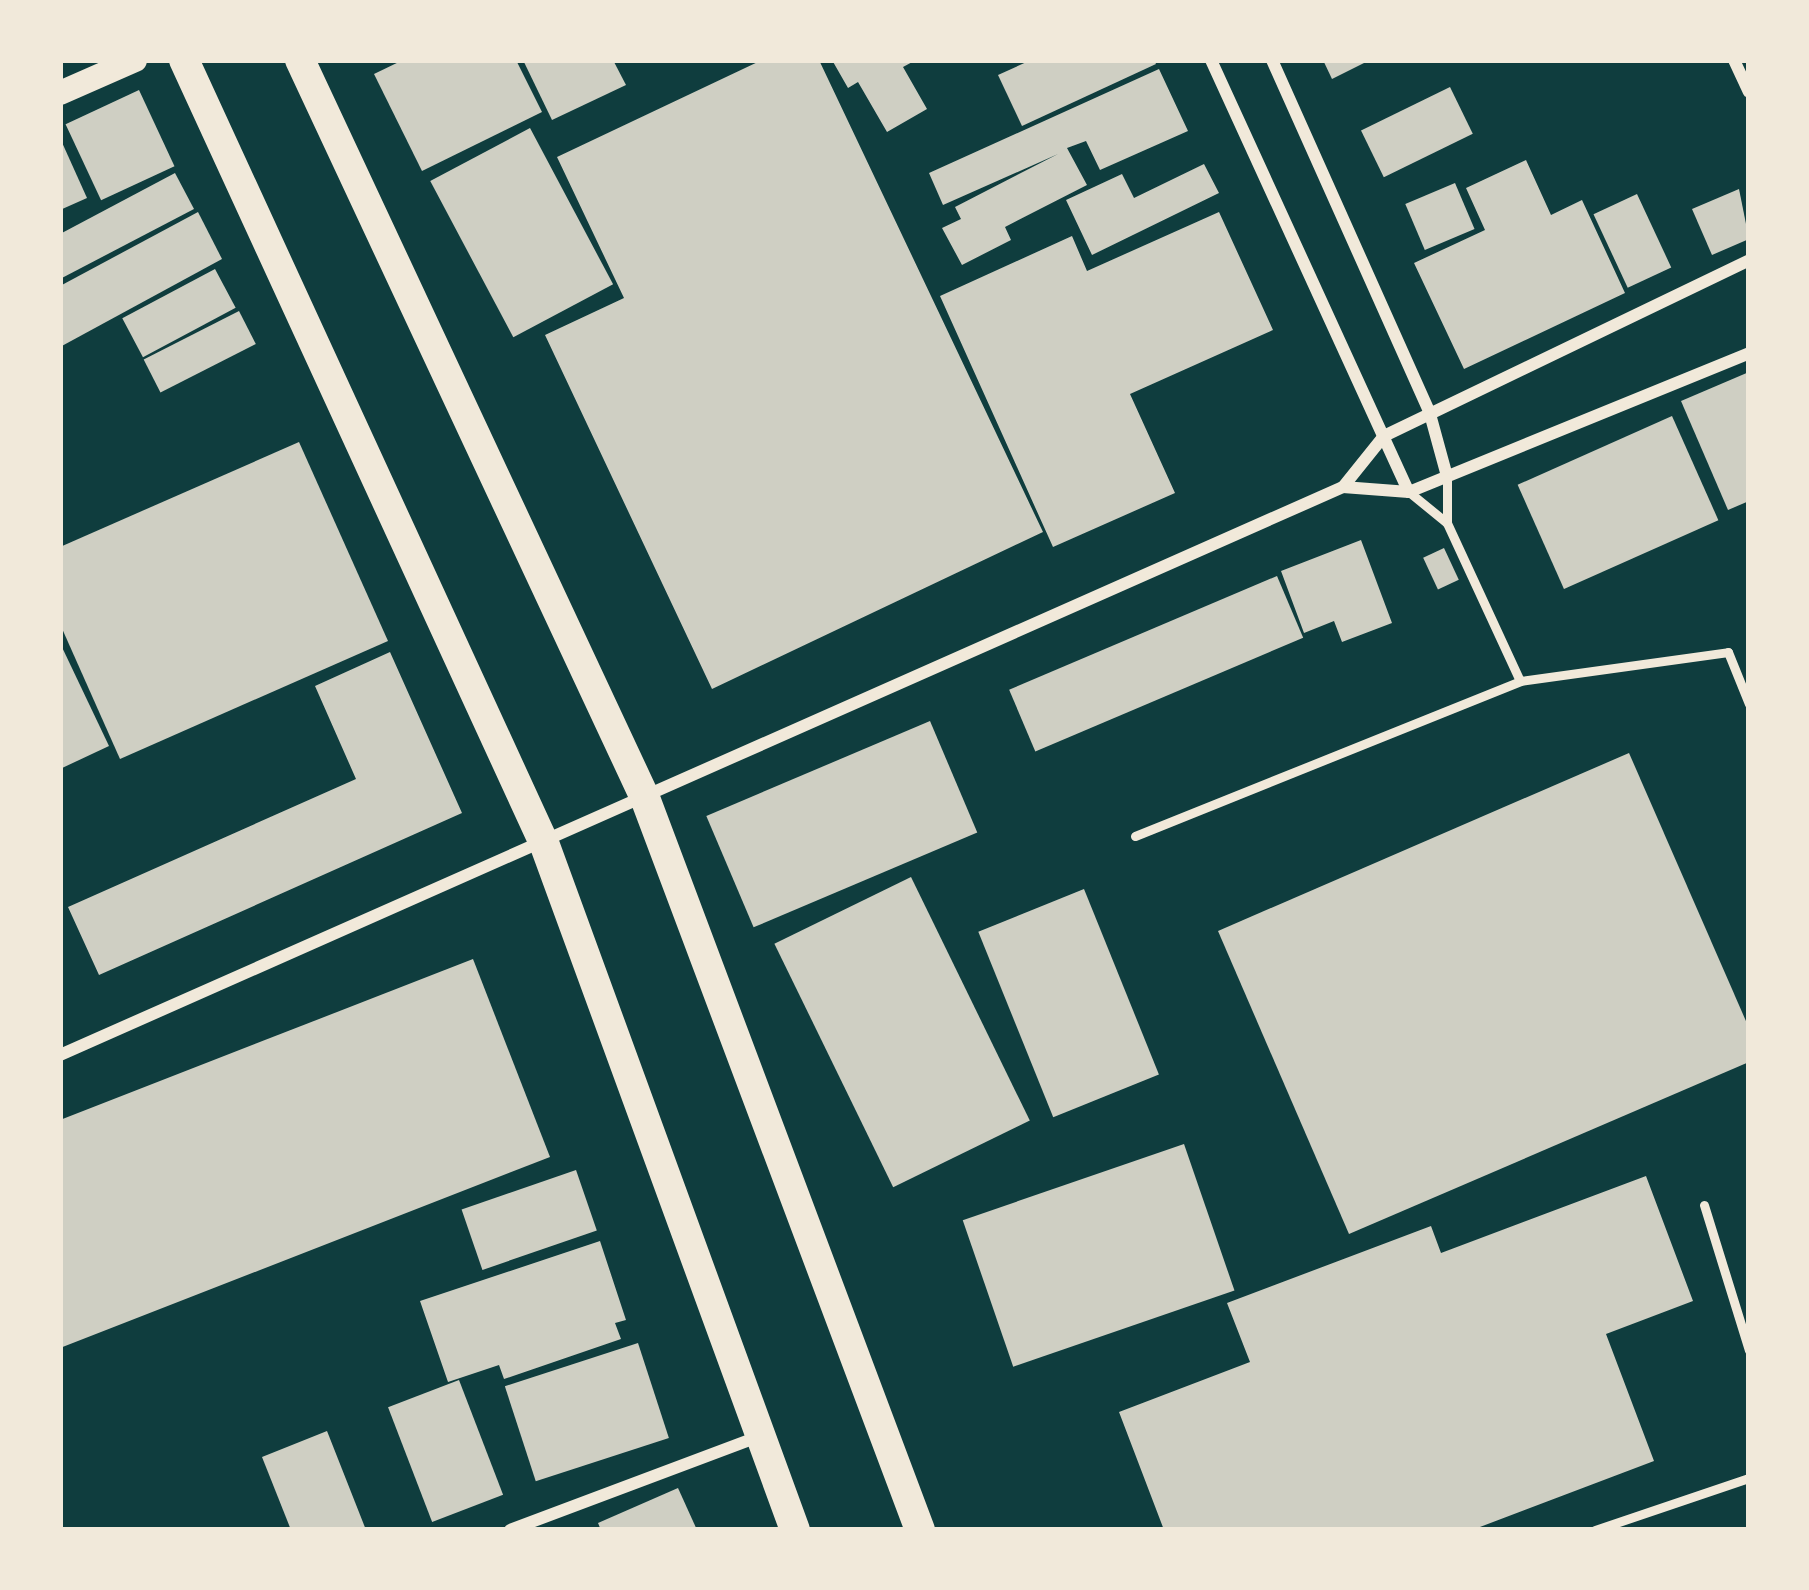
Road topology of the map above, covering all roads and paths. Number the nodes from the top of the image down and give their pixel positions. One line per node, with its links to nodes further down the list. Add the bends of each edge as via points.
1 (134, 60): 8 (main road)
2 (184, 60): 21 (main road)
3 (300, 60): 19 (main road)
4 (1211, 60): 12 (street)
5 (1272, 60): 11 (street)
6 (1734, 60): 7 (street)
7 (1749, 92)
8 (60, 93)
9 (1749, 260): 11 (street)
10 (1749, 353): 13 (street)
11 (1430, 414): 12 (street); 13 (street)
12 (1384, 436): 14 (street); 15 (street)
13 (1447, 476): 15 (street); 16 (lane)
14 (1343, 487): 15 (street); 19 (street)
15 (1409, 492): 16 (lane)
16 (1447, 523): 17 (lane)
17 (1520, 681): 18 (lane, via 1728,652); 20 (lane)
18 (1749, 704)
19 (644, 798): 21 (street); 29 (main road)
20 (1135, 836)
21 (544, 843): 22 (street); 25 (main road)
22 (60, 1054)
23 (1704, 1205): 24 (lane)
24 (1749, 1350)
25 (761, 1436): 27 (street); 28 (main road)
26 (1749, 1478): 30 (lane)
27 (510, 1530)
28 (795, 1530)
29 (920, 1530)
30 (1595, 1530)

